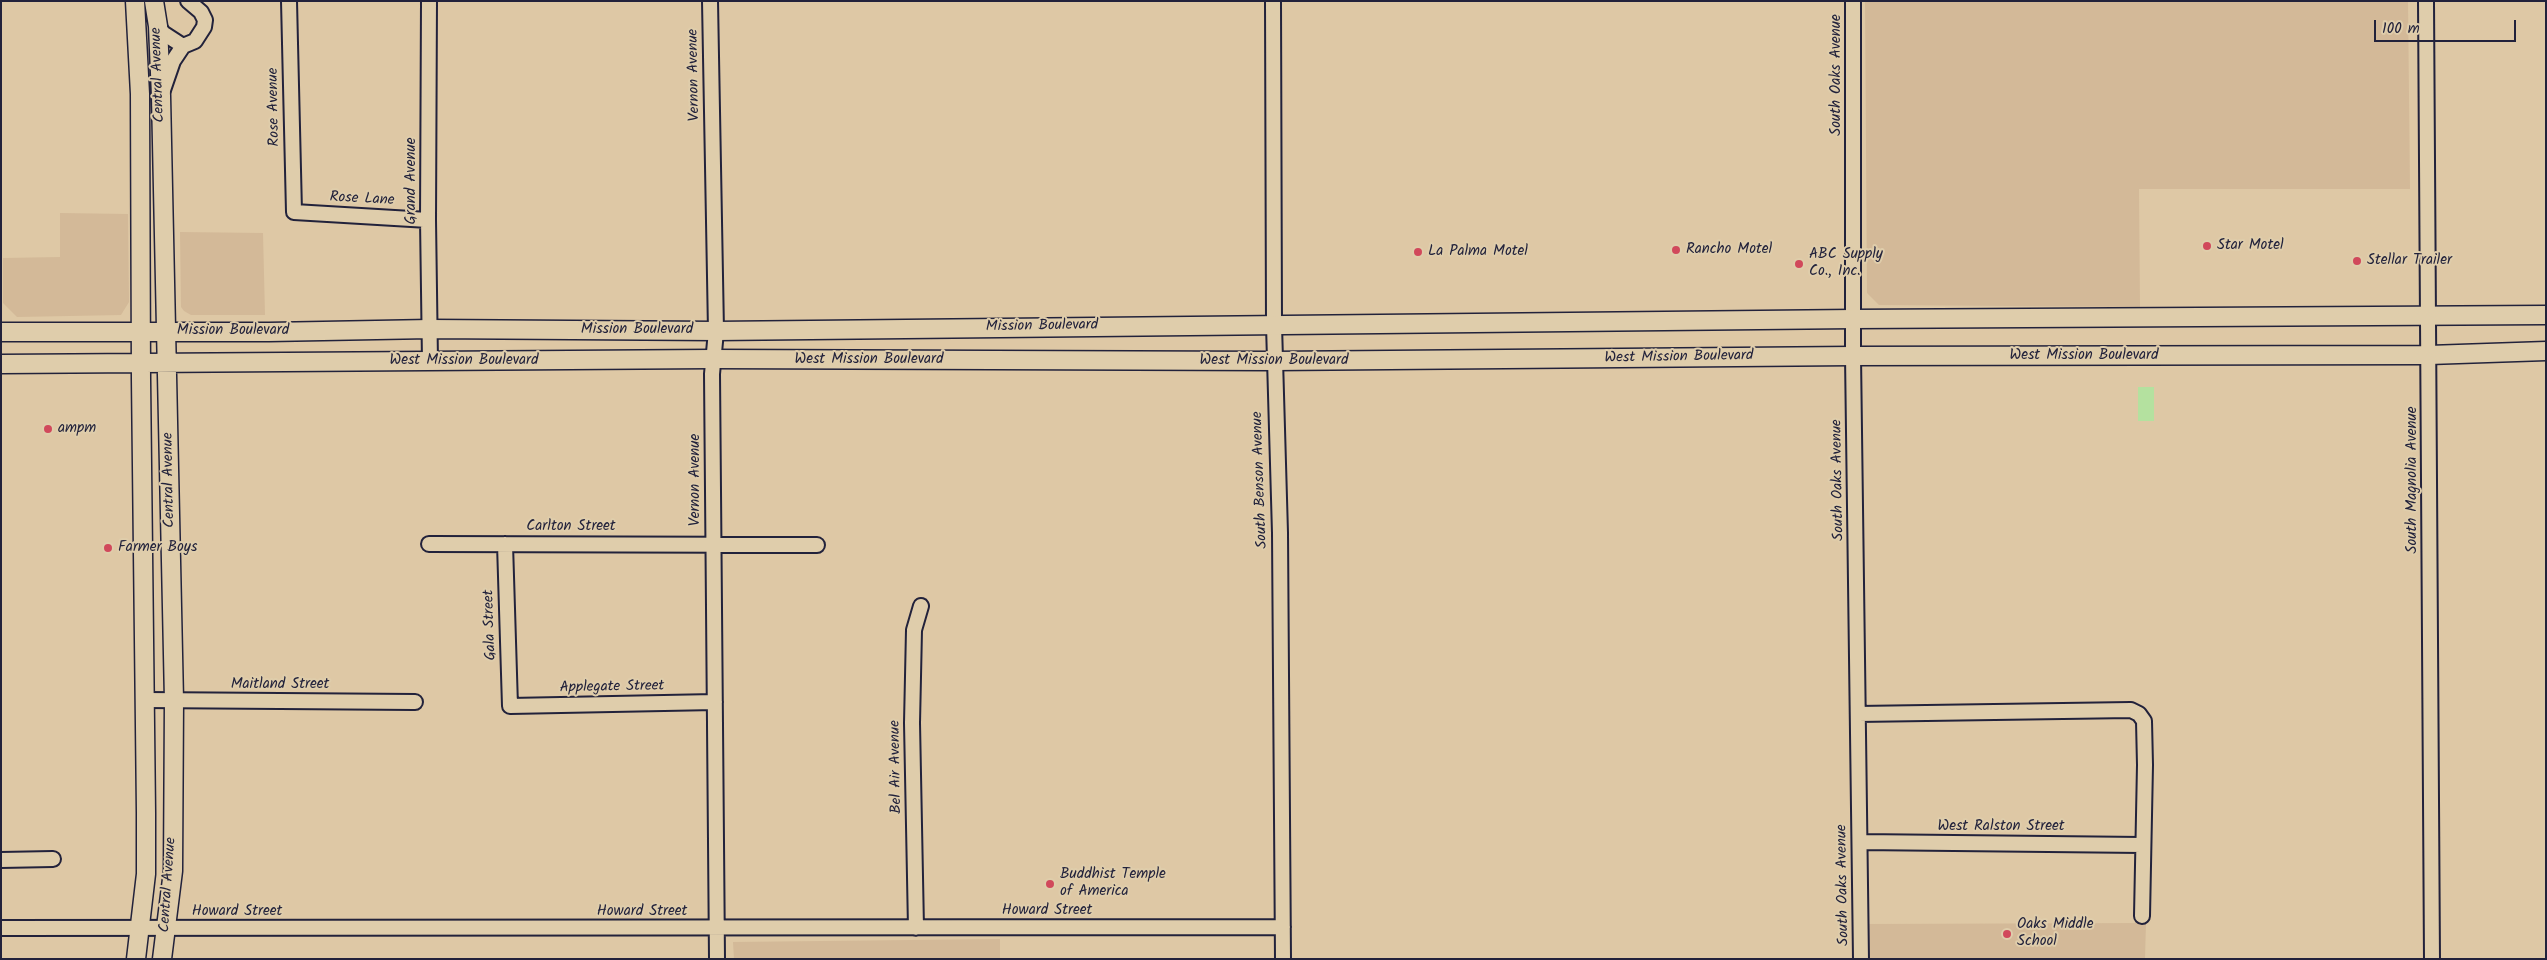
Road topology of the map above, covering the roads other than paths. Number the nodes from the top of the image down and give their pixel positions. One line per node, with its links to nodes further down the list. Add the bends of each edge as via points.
1 (135, 1): 21 (main road, Central Avenue, via 140,94)
2 (154, 1): 10 (main road, Central Avenue)
3 (188, 1): 11 (street, via 205,20 204,28 195,41)
4 (289, 1): 13 (street, Rose Avenue)
5 (429, 1): 14 (street, Grand Avenue)
6 (710, 1): 20 (street, Vernon Avenue)
7 (1273, 1): 18 (street, South Benson Avenue)
8 (1853, 1): 17 (street, South Oaks Avenue)
9 (2426, 1): 16 (street, South Magnolia Avenue)
10 (158, 26): 11 (street); 12 (main road, Central Avenue)
11 (183, 46): 12 (street, via 173,61)
12 (161, 96): 22 (main road, Central Avenue)
13 (294, 212): 14 (street, Rose Lane)
14 (428, 220): 19 (street, Grand Avenue)
15 (2546, 315): 16 (main road)
16 (2427, 316): 17 (main road); 25 (street, South Magnolia Avenue)
17 (1854, 319): 18 (main road); 26 (street, South Oaks Avenue)
18 (1274, 325): 20 (main road, Mission Boulevard); 29 (street, South Benson Avenue)
19 (430, 329): 20 (main road, Mission Boulevard); 22 (main road, Mission Boulevard); 28 (street, Grand Avenue)
20 (716, 330): 27 (street, Vernon Avenue)
21 (141, 331): 22 (main road, Mission Boulevard); 23 (main road, Mission Boulevard); 30 (main road, Central Avenue)
22 (167, 331): 31 (main road, Central Avenue)
23 (1, 332)
24 (2546, 351): 25 (main road, West Mission Boulevard)
25 (2428, 355): 26 (main road, West Mission Boulevard); 60 (street, South Magnolia Avenue)
26 (1853, 356): 29 (main road, West Mission Boulevard); 43 (street, South Oaks Avenue)
27 (712, 359): 28 (main road, West Mission Boulevard); 29 (main road, West Mission Boulevard); 33 (street, Vernon Avenue)
28 (430, 361): 31 (main road, West Mission Boulevard)
29 (1274, 361): 49 (street, South Benson Avenue, via 1280,533)
30 (141, 362): 31 (main road, West Mission Boulevard); 32 (main road, West Mission Boulevard); 38 (main road, Central Avenue)
31 (167, 362): 39 (main road, Central Avenue)
32 (1, 364)
33 (713, 543): 35 (street, Carlton Street); 36 (street, Carlton Street); 41 (street, Vernon Avenue)
34 (428, 544): 35 (street, Carlton Street)
35 (505, 544): 42 (street, Gala Street)
36 (817, 545)
37 (921, 606): 54 (street, Bel Air Avenue, via 914,630 912,723)
38 (145, 700): 39 (street, Maitland Street); 51 (main road, Central Avenue, via 146,874)
39 (174, 700): 40 (street, Maitland Street); 52 (main road, Central Avenue, via 173,871)
40 (415, 702)
41 (715, 702): 42 (street, Applegate Street); 53 (street, Vernon Avenue)
42 (510, 706)
43 (1858, 714): 44 (street, South Oaks Avenue); 45 (street, via 2131,710 2144,721)
44 (1860, 842): 45 (street, West Ralston Street); 59 (street, South Oaks Avenue)
45 (2142, 844): 48 (street)
46 (53, 859): 47 (street)
47 (1, 860)
48 (2142, 916)
49 (1283, 927): 54 (street, Howard Street); 58 (street, South Benson Avenue)
50 (1, 928): 51 (street, Howard Street)
51 (139, 928): 52 (street, Howard Street); 55 (main road, Central Avenue)
52 (166, 928): 53 (street, Howard Street); 56 (main road, Central Avenue)
53 (717, 928): 54 (street, Howard Street); 57 (street, Vernon Avenue)
54 (916, 928)
55 (136, 959)
56 (162, 959)
57 (717, 959)
58 (1283, 959)
59 (1861, 959)
60 (2432, 959)

